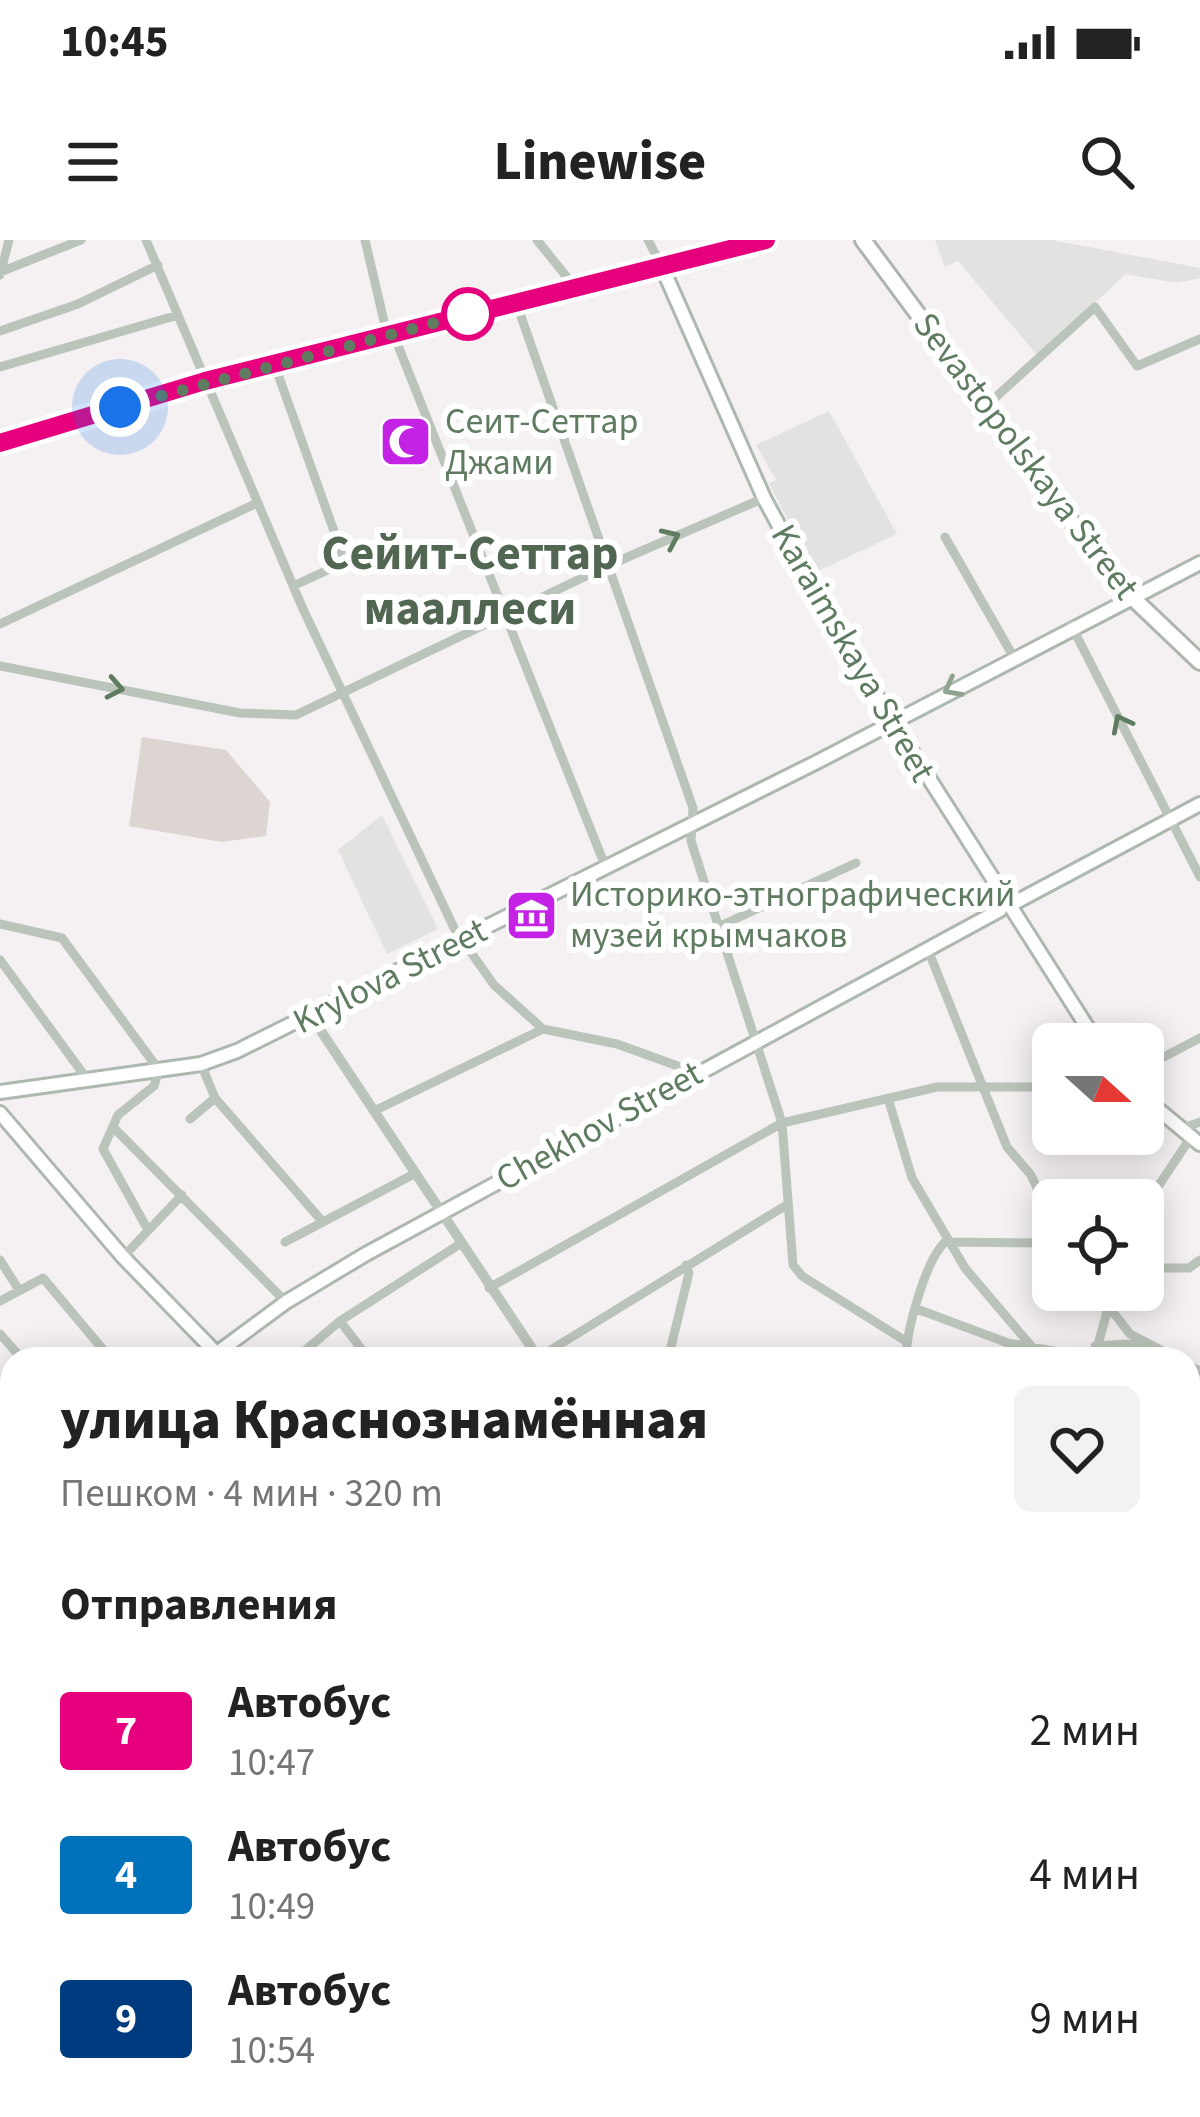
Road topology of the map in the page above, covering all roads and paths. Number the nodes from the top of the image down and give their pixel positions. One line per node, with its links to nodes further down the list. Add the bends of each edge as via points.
1 (9, 240): 11 (street)
2 (80, 240): 11 (street)
3 (146, 240): 9 (street)
4 (365, 240): 16 (street)
5 (537, 240): 12 (street)
6 (648, 240): 10 (street, Karaimskaya Street)
7 (766, 240): 10 (main road)
8 (863, 240): 21 (main road, Sevastopolskaya Street)
9 (158, 265): 14 (street); 15 (street)
10 (662, 267): 12 (main road); 23 (main road, Karaimskaya Street)
11 (0, 274)
12 (574, 286): 13 (main road)
13 (516, 302): 16 (main road); 27 (street)
14 (178, 315): 19 (street); 20 (street)
15 (0, 331)
16 (390, 333): 18 (main road); 30 (street)
17 (1200, 339): 21 (street, via 1137,365 1095,308)
18 (274, 363): 20 (main road); 28 (street, via 345,562)
19 (0, 367)
20 (205, 381): 22 (main road); 24 (street)
21 (987, 405): 29 (main road, Sevastopolskaya Street)
22 (0, 443)
23 (764, 498): 27 (street, one-way to 23); 37 (main road, Karaimskaya Street)
24 (257, 503): 28 (street); 31 (street)
25 (945, 537): 33 (street)
26 (1200, 562): 29 (main road, Krylova Street)
27 (607, 566): 30 (street); 40 (street)
28 (293, 586): 36 (street)
29 (1131, 597): 32 (main road, Krylova Street); 34 (main road, Sevastopolskaya Street)
30 (508, 616): 36 (street); 42 (street)
31 (0, 624)
32 (1071, 625): 33 (main road, Krylova Street); 39 (street, one-way to 32)
33 (1013, 656): 37 (main road, Krylova Street, one-way to 37)
34 (1200, 662)
35 (0, 665): 36 (street, one-way to 36, via 271,717 319,708)
36 (341, 693): 48 (street)
37 (890, 723): 40 (main road, Krylova Street); 52 (main road, Karaimskaya Street)
38 (1200, 804): 39 (main road)
39 (1171, 821): 43 (street); 44 (main road)
40 (692, 824): 42 (main road, Krylova Street); 47 (street)
41 (856, 863): 47 (street)
42 (606, 868): 48 (main road, Krylova Street)
43 (1200, 877)
44 (1016, 902)
45 (1000, 910): 49 (main road, Chekhov Street)
46 (0, 924): 58 (street, via 62,938)
47 (720, 926): 55 (street)
48 (462, 940): 51 (main road, Krylova Street); 53 (street, via 494,985)
49 (928, 950): 55 (main road, Chekhov Street); 61 (street)
50 (0, 960): 60 (street)
51 (311, 1016): 57 (main road, Krylova Street); 66 (street)
52 (1084, 1023)
53 (543, 1029): 59 (street); 66 (street)
54 (1200, 1038): 56 (street)
55 (758, 1039): 59 (main road, Chekhov Street); 71 (street)
56 (1164, 1056)
57 (201, 1064): 58 (main road, Krylova Street); 64 (street)
58 (159, 1070): 60 (main road, Krylova Street); 72 (street)
59 (697, 1073): 79 (main road, Chekhov Street)
60 (87, 1079): 63 (main road, Krylova Street)
61 (982, 1083): 62 (street); 65 (street); 75 (street, via 1007,1147)
62 (1032, 1086)
63 (0, 1091)
64 (214, 1098): 69 (street); 80 (street)
65 (888, 1098): 71 (street); 82 (street, via 912,1178)
66 (374, 1111): 74 (street)
67 (0, 1113): 86 (main road)
68 (1164, 1114): 73 (main road)
69 (190, 1120)
70 (1200, 1122): 73 (street)
71 (782, 1123): 78 (street); 91 (street)
72 (114, 1128): 77 (street); 81 (street, via 103,1152)
73 (1191, 1136): 76 (street)
74 (416, 1173): 79 (street); 80 (street)
75 (1033, 1179)
76 (1163, 1179)
77 (182, 1195): 81 (street); 94 (street)
78 (785, 1206): 89 (street); 99 (street, via 802,1276)
79 (442, 1211): 85 (street); 94 (main road, Chekhov Street)
80 (322, 1221): 83 (street)
81 (148, 1230): 86 (street)
82 (951, 1240): 84 (street); 95 (street, via 934,1257); 111 (street, via 964,1268)
83 (285, 1242)
84 (1032, 1242)
85 (460, 1244): 91 (street); 98 (street)
86 (123, 1257): 103 (main road)
87 (0, 1260): 92 (street)
88 (1200, 1260): 90 (street)
89 (686, 1264): 108 (street); 109 (street)
90 (1164, 1268)
91 (489, 1288): 107 (street)
92 (19, 1290): 93 (street); 102 (street, via 35,1277 46,1280)
93 (0, 1301)
94 (286, 1302): 104 (main road, Chekhov Street)
95 (917, 1310): 99 (street); 111 (street)
96 (1107, 1311): 101 (street)
97 (1112, 1311): 100 (street)
98 (340, 1321): 105 (street); 106 (street)
99 (904, 1340): 110 (street)
100 (1143, 1343): 101 (street); 112 (street)
101 (1094, 1346)
102 (101, 1347)
103 (207, 1347)
104 (229, 1347)
105 (309, 1347)
106 (360, 1347)
107 (530, 1347)
108 (555, 1347)
109 (671, 1347)
110 (905, 1347)
111 (1032, 1347)
112 (1152, 1347)

